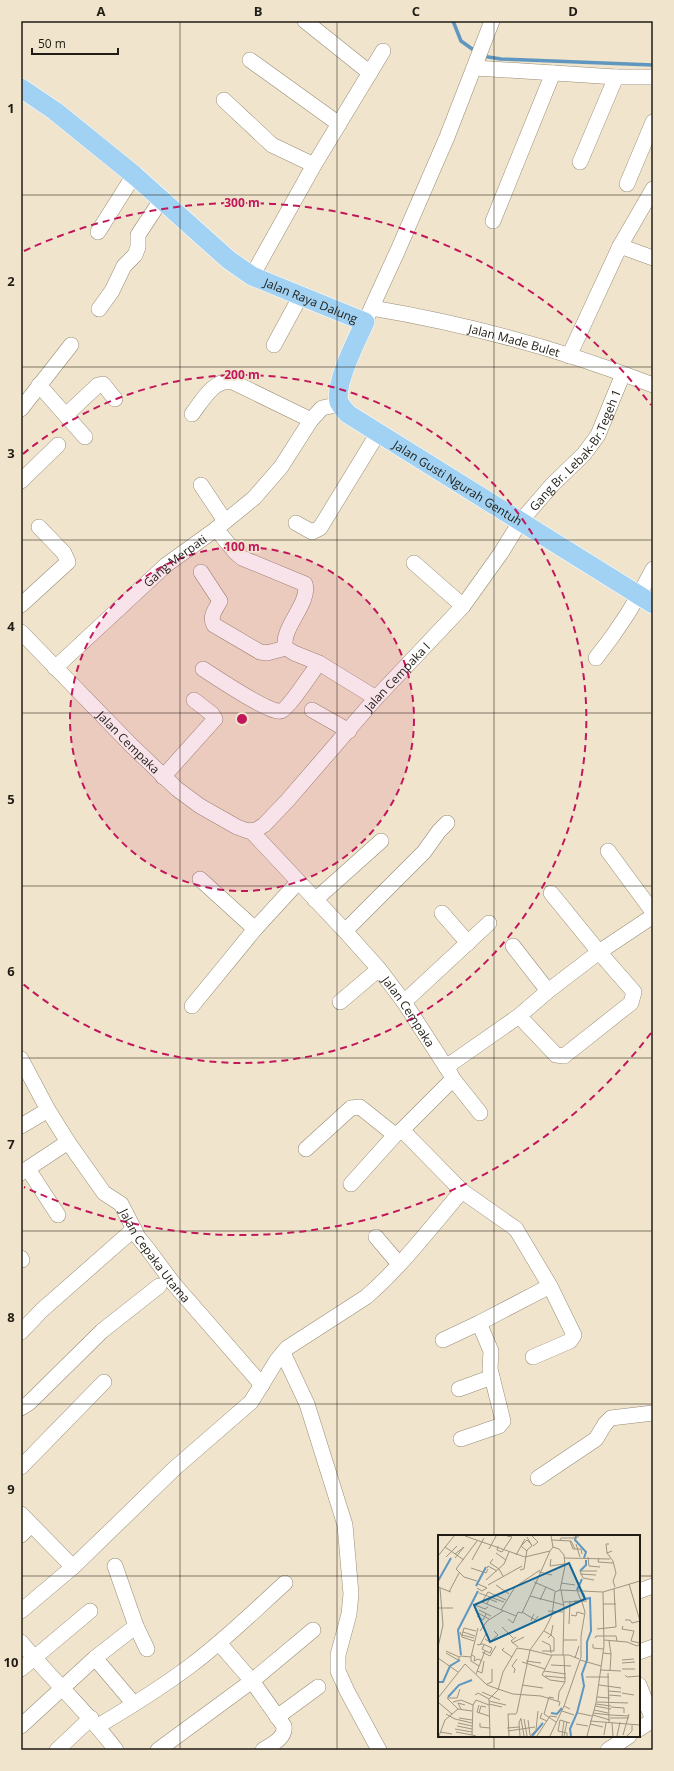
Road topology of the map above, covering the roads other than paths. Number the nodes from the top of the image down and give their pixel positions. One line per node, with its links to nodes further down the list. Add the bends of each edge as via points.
1 (305, 21): 6 (street)
2 (492, 21): 5 (street, Jalan Raya Dalung)
3 (383, 50): 6 (street)
4 (250, 60): 13 (street)
5 (475, 68): 7 (street); 27 (street, Jalan Raya Dalung)
6 (370, 73): 13 (street)
7 (553, 73): 9 (street); 20 (street)
8 (653, 77): 9 (street)
9 (616, 78): 14 (street)
10 (21, 88): 16 (main road, Jalan Raya Dalung, via 55,111)
11 (224, 100): 15 (street, via 272,145)
12 (653, 122): 17 (street)
13 (339, 124): 15 (street)
14 (580, 162)
15 (314, 165): 24 (street)
16 (134, 174): 19 (main road, Jalan Raya Dalung); 21 (street)
17 (627, 184)
18 (653, 189): 22 (street)
19 (161, 200): 24 (main road, Jalan Raya Dalung, via 229,260); 26 (street, via 138,235 135,255 124,266 112,291)
20 (493, 221)
21 (98, 232)
22 (620, 246): 23 (street); 30 (street)
23 (653, 258)
24 (252, 276): 25 (main road, Jalan Raya Dalung)
25 (300, 297): 27 (main road, Jalan Raya Dalung); 29 (street)
26 (99, 309)
27 (369, 315): 30 (street, Jalan Made Bulet, via 415,315); 35 (main road, via 342,379)
28 (71, 345): 32 (street)
29 (274, 345)
30 (568, 356): 31 (street, Jalan Made Bulet)
31 (623, 374): 33 (street, Jalan Made Bulet); 46 (street, Gang Br. Lebak-Br.Tegeh 1, via 598,435 584,454 552,485)
32 (39, 385): 36 (street); 38 (street)
33 (653, 385)
34 (115, 399): 38 (street, via 103,384 98,384)
35 (340, 404): 39 (street, Gang Merpati, via 322,408); 40 (main road, Jalan Gusti Ngurah Gentuh, via 348,414)
36 (21, 409)
37 (192, 414): 39 (street, via 217,384 228,380)
38 (66, 415): 41 (street)
39 (311, 420): 47 (street, Gang Merpati, via 270,482)
40 (378, 433): 45 (street, via 320,528 312,532); 46 (main road, Jalan Gusti Ngurah Gentuh)
41 (85, 437)
42 (58, 445): 43 (street)
43 (21, 481)
44 (202, 485): 47 (street)
45 (296, 522)
46 (520, 522): 52 (main road, Jalan Gusti Ngurah Gentuh); 54 (street, Jalan Cempaka I)
47 (220, 525): 56 (street, via 235,552 242,558 305,584 304,598 285,640); 59 (street, Gang Merpati, via 166,565)
48 (39, 527): 53 (street, via 64,553 68,562)
49 (414, 563): 54 (street)
50 (653, 569): 52 (street)
51 (201, 572): 56 (street, via 220,601 213,612 214,625 260,652 267,653)
52 (646, 600): 57 (street)
53 (21, 606)
54 (463, 606): 61 (street, Jalan Cempaka I)
55 (21, 632): 59 (street, Jalan Cempaka)
56 (286, 648): 58 (street)
57 (596, 658)
58 (319, 663): 60 (street, via 289,704 277,712); 61 (street)
59 (55, 668): 65 (street, Jalan Cempaka)
60 (203, 669)
61 (376, 698): 64 (street, Jalan Cempaka I)
62 (194, 700): 65 (street, via 215,719)
63 (312, 710): 64 (street)
64 (349, 731): 67 (street, Jalan Cempaka I)
65 (163, 777): 67 (street, Jalan Cempaka, via 200,806 237,827)
66 (447, 823): 79 (street, via 424,852)
67 (258, 828): 71 (street, Jalan Cempaka)
68 (381, 841): 73 (street)
69 (608, 850): 74 (street)
70 (200, 879): 78 (street)
71 (298, 882): 73 (street, Jalan Cempaka); 78 (street)
72 (552, 893): 82 (street)
73 (315, 900): 79 (street, Jalan Cempaka)
74 (653, 912)
75 (442, 913): 80 (street)
76 (653, 916): 82 (street)
77 (489, 924): 80 (street)
78 (255, 929): 87 (street)
79 (345, 931): 83 (street, Jalan Cempaka)
80 (468, 943): 86 (street)
81 (513, 946): 84 (street)
82 (599, 952): 84 (street); 88 (street, via 633,989 634,997 631,1003 564,1056 556,1055)
83 (379, 969): 85 (street); 86 (street, Jalan Cempaka)
84 (548, 991): 88 (street)
85 (340, 1002)
86 (404, 1002): 90 (street, Jalan Cempaka)
87 (192, 1006)
88 (519, 1016): 90 (street)
89 (22, 1065): 91 (street, Jalan Cepaka Utama)
90 (450, 1073): 92 (street, Jalan Cempaka); 94 (street)
91 (48, 1110): 93 (street); 95 (street, Jalan Cepaka Utama)
92 (480, 1113)
93 (21, 1126)
94 (399, 1132): 96 (street, via 356,1107 351,1108); 98 (street); 99 (street)
95 (68, 1142): 97 (street); 101 (street, Jalan Cepaka Utama, via 104,1193 121,1204)
96 (306, 1150)
97 (24, 1171): 100 (street)
98 (351, 1184)
99 (462, 1191): 103 (street); 105 (street, via 516,1229)
100 (58, 1214)
101 (134, 1229): 107 (street, via 42,1310); 113 (street, Jalan Cepaka Utama, via 174,1282)
102 (376, 1238): 103 (street)
103 (399, 1264): 109 (street, via 366,1297)
104 (159, 1286): 115 (street, via 102,1331)
105 (546, 1288): 106 (street); 110 (street, via 574,1335 570,1342)
106 (479, 1323): 108 (street); 111 (street, via 491,1351)
107 (21, 1332)
108 (443, 1340)
109 (283, 1353): 113 (street); 153 (street, via 307,1404 345,1525 351,1594 349,1614 338,1655 338,1671 346,1691)
110 (533, 1357)
111 (492, 1377): 114 (street); 117 (street, via 504,1420 499,1426)
112 (104, 1382): 118 (street)
113 (262, 1385): 122 (street, via 250,1402 175,1468)
114 (459, 1389)
115 (21, 1408)
116 (653, 1413): 119 (street, via 611,1418 596,1439)
117 (461, 1439)
118 (21, 1467)
119 (538, 1478)
120 (21, 1514): 122 (street)
121 (115, 1566): 128 (street)
122 (73, 1567): 127 (street)
123 (285, 1583): 131 (street)
124 (653, 1586): 125 (street)
125 (640, 1591)
126 (90, 1610): 135 (street)
127 (21, 1611)
128 (136, 1626): 133 (street); 136 (street)
129 (313, 1630): 138 (street)
130 (21, 1642): 135 (street)
131 (219, 1643): 138 (street); 142 (street, via 185,1670)
132 (653, 1647): 134 (street)
133 (147, 1649)
134 (640, 1652)
135 (33, 1657): 137 (street); 141 (street)
136 (95, 1658): 141 (street); 142 (street)
137 (21, 1669)
138 (252, 1681): 143 (street); 151 (street)
139 (318, 1687): 143 (street)
140 (640, 1688): 144 (street)
141 (63, 1689): 145 (street); 146 (street)
142 (134, 1704): 145 (street)
143 (277, 1717): 152 (street, via 284,1726 284,1733)
144 (653, 1720): 147 (street)
145 (95, 1722): 149 (street); 150 (street)
146 (21, 1726)
147 (640, 1729)
148 (628, 1737): 154 (street)
149 (57, 1750)
150 (116, 1750)
151 (158, 1750)
152 (263, 1750)
153 (379, 1750)
154 (608, 1750)

